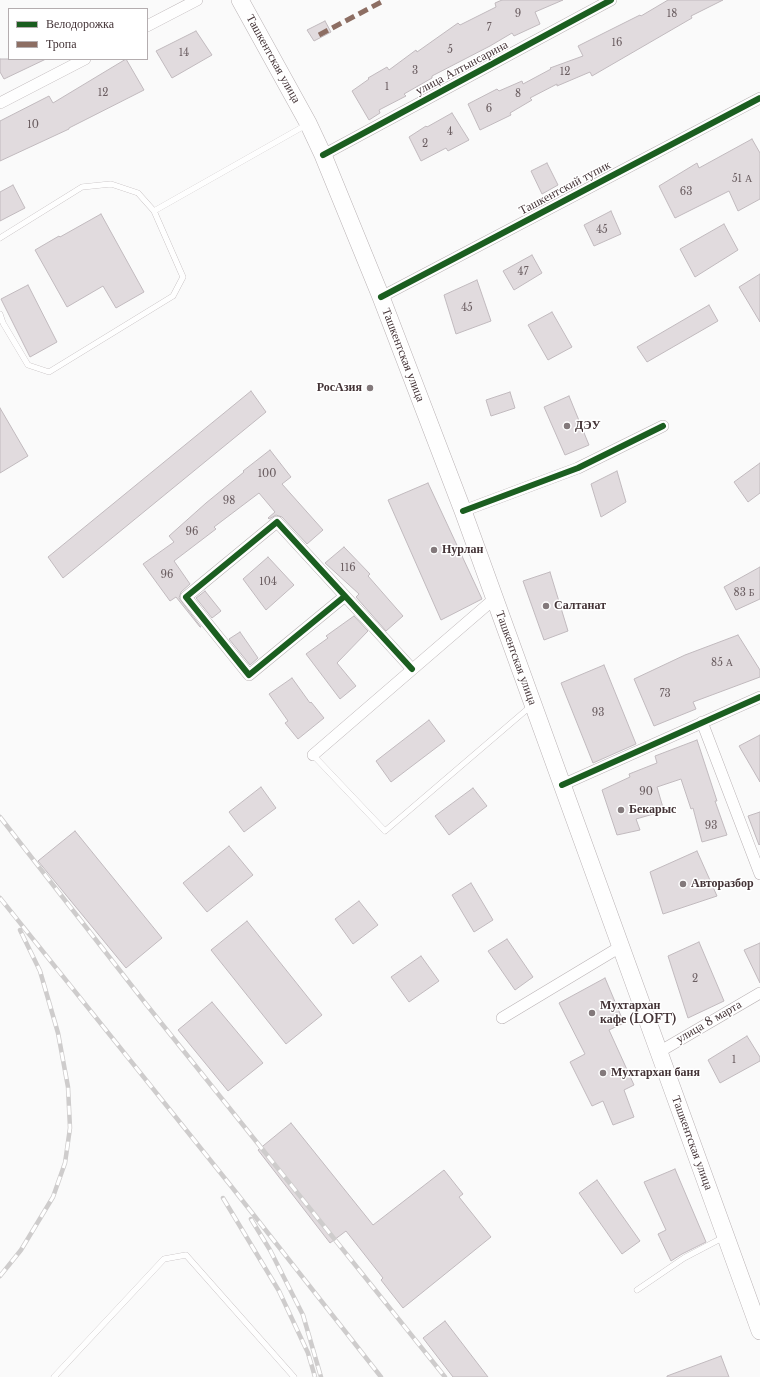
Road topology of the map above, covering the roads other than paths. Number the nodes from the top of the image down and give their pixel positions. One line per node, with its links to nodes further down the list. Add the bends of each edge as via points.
1 (197, 0): 4 (street)
2 (240, 0): 8 (main road, Ташкентская улица)
3 (611, 0): 9 (street, улица Алтынсарина)
4 (148, 25)
5 (82, 60): 7 (street)
6 (760, 98): 12 (street, Ташкентский тупик)
7 (0, 103)
8 (308, 123): 9 (main road, Ташкентская улица); 10 (lane)
9 (323, 155): 12 (main road, Ташкентская улица)
10 (154, 210): 11 (lane, via 138,193 111,184 82,187); 13 (lane, via 183,277 173,296 49,372 28,365)
11 (0, 238)
12 (381, 297): 15 (main road, Ташкентская улица)
13 (0, 314)
14 (663, 426): 15 (street, via 578,468)
15 (462, 511): 17 (main road, Ташкентская улица)
16 (345, 596): 16 (street, via 276,522 186,597 249,675); 18 (street)
17 (494, 599): 18 (street); 20 (main road, Ташкентская улица)
18 (412, 669): 22 (street)
19 (760, 697): 21 (street)
20 (533, 705): 22 (lane, via 384,831); 23 (main road, Ташкентская улица)
21 (702, 722): 23 (street); 24 (street)
22 (313, 755)
23 (562, 785): 25 (main road, Ташкентская улица)
24 (760, 873)
25 (620, 947): 27 (street); 28 (main road, Ташкентская улица)
26 (760, 993): 28 (street, улица 8 марта)
27 (502, 1018)
28 (659, 1052): 29 (main road, Ташкентская улица)
29 (726, 1236): 30 (lane, via 684,1258); 31 (main road, Ташкентская улица)
30 (637, 1290)
31 (760, 1331)
32 (54, 1377): 33 (lane, via 164,1259 186,1255)
33 (294, 1377)

